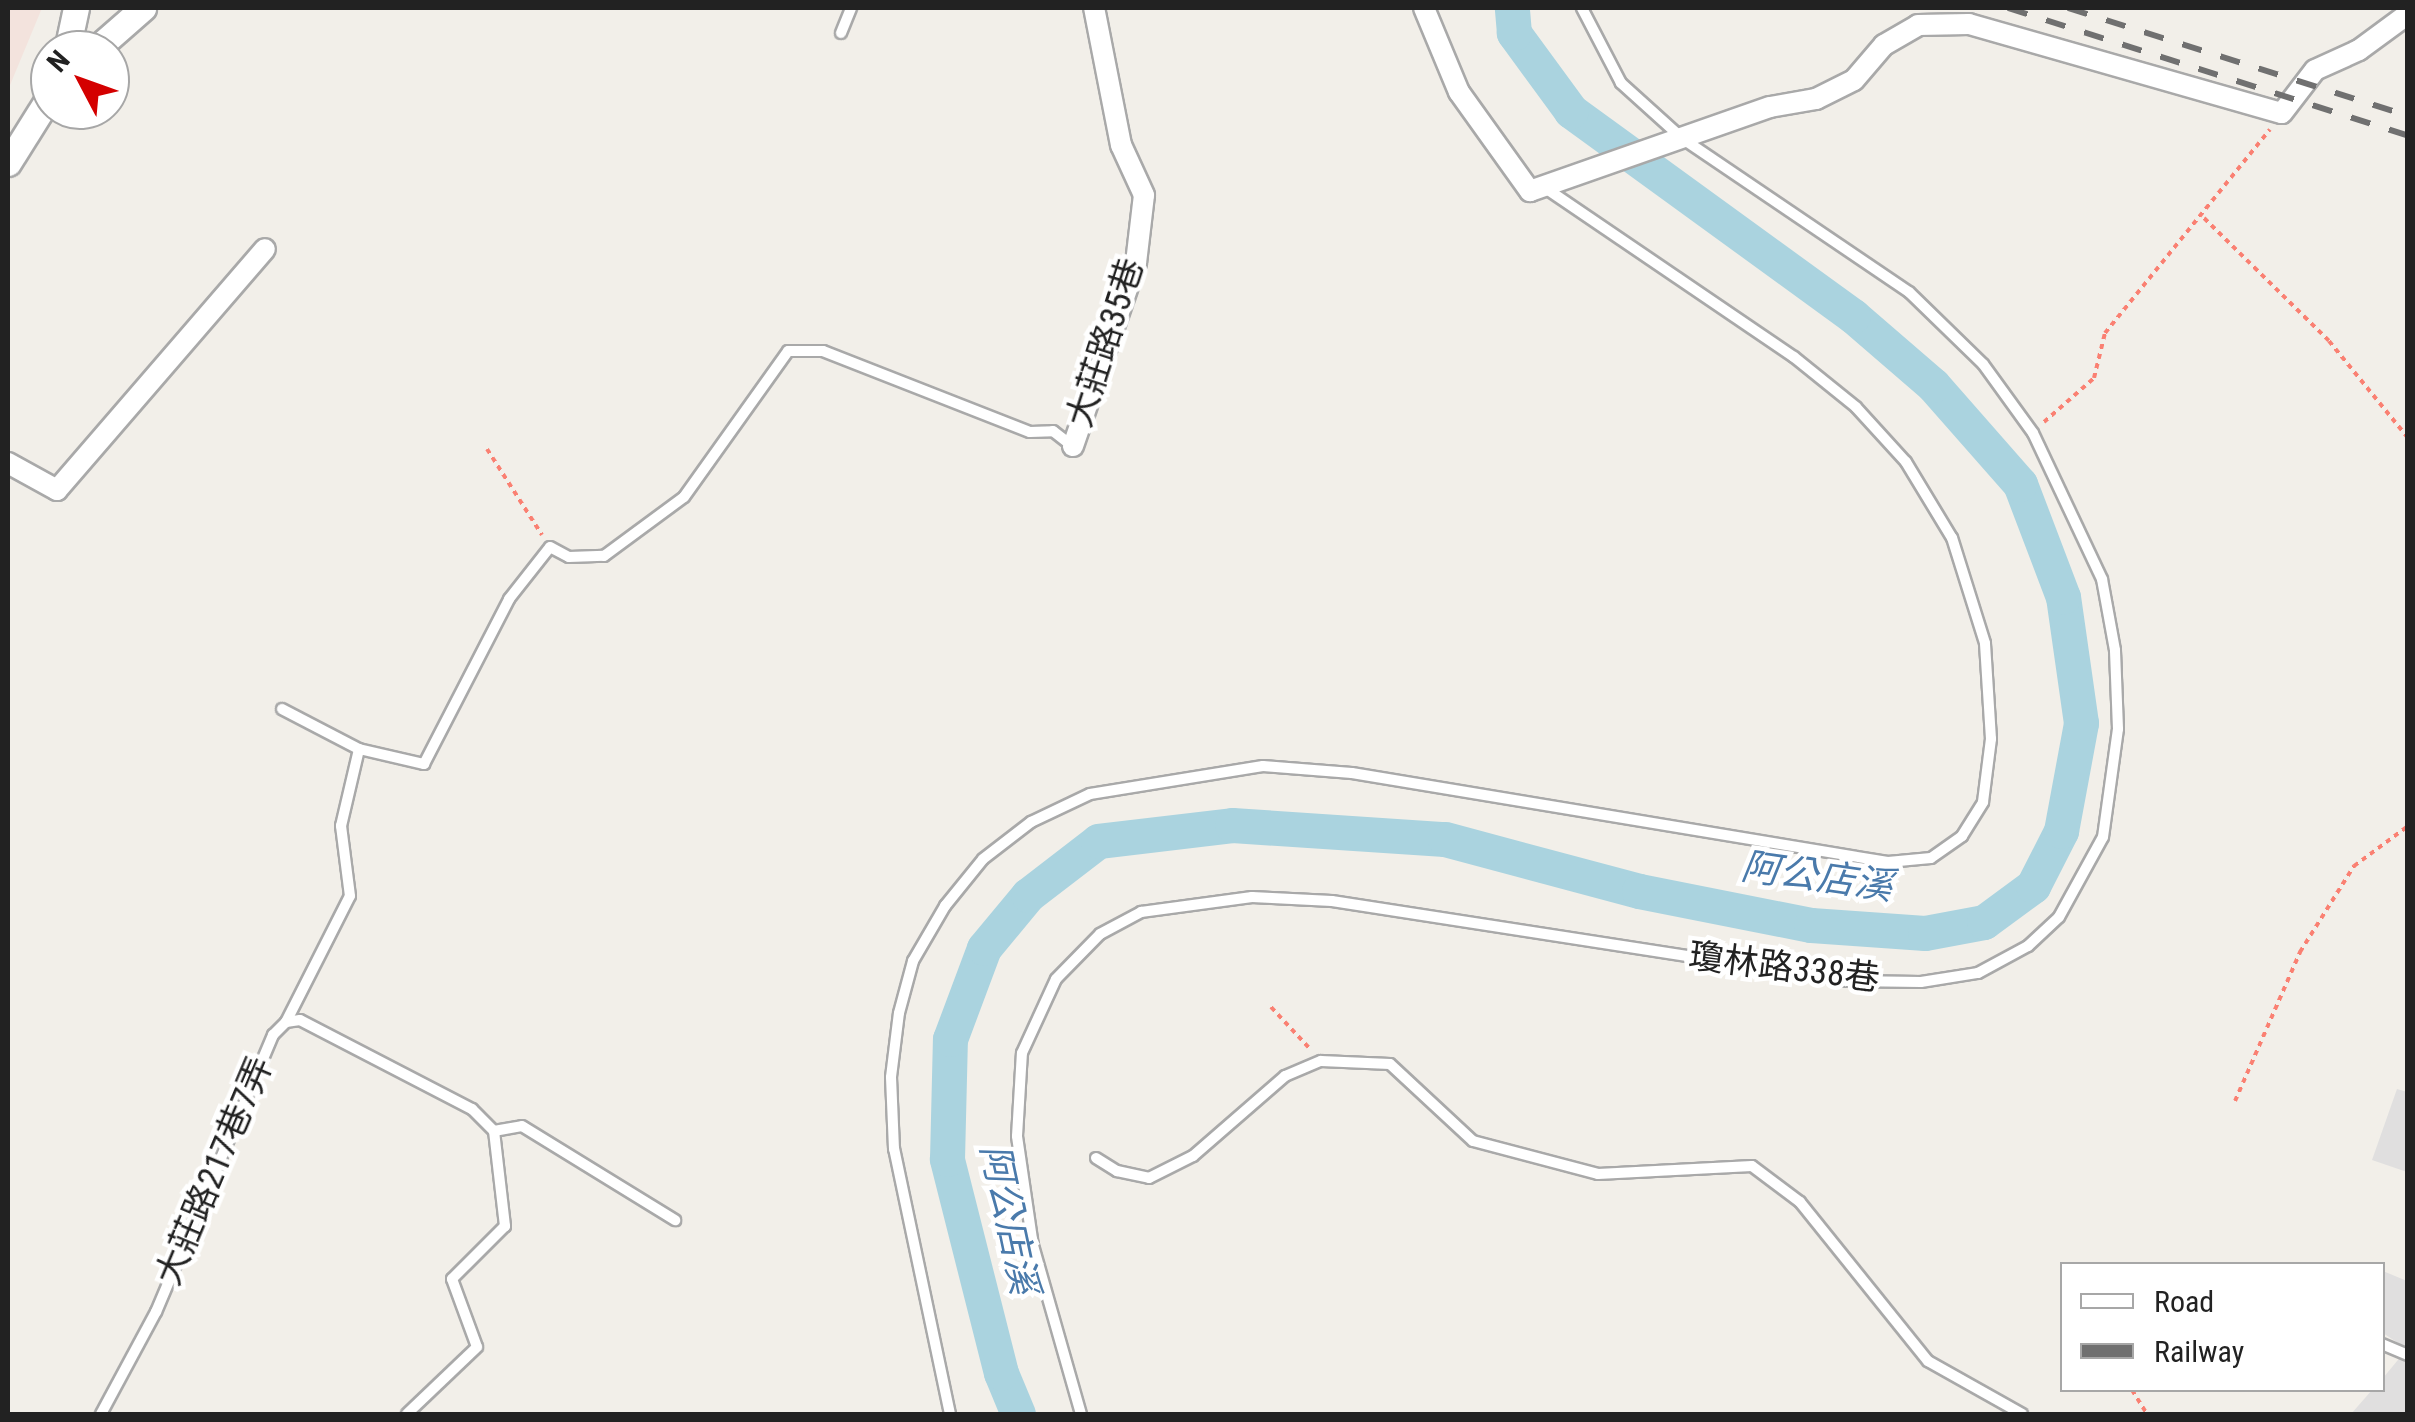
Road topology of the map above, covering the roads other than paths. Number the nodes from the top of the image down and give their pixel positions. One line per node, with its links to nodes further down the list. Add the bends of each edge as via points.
1 (143, 8): 7 (street)
2 (851, 8): 8 (lane)
3 (1094, 8): 14 (street, 大莊路35巷, via 1121,145 1144,195 1136,262)
4 (1424, 8): 12 (street, via 1459,92 1501,158 1530,191)
5 (1582, 8): 10 (lane, 瓊林路338巷, via 1621,83)
6 (2408, 14): 10 (street, via 2359,50 2315,70 2282,113 1969,24 1918,25 1884,46 1854,80 1816,99 1770,107)
7 (118, 30)
8 (841, 33)
9 (30, 128): 11 (street)
10 (1680, 140): 12 (street); 27 (lane, 瓊林路338巷, via 1910,292 1983,364 2032,432 2102,579 2115,650 2118,729 2103,838 2059,917 2028,946 1978,973 1848,982 1332,901 1252,897 1141,912 1100,934 1056,979 1022,1053 1017,1136 1033,1246)
11 (8, 163)
12 (1544, 188): 26 (lane, via 1794,358 1856,407 1906,462 1952,538 1985,644 1991,739 1983,802 1962,836 1931,858 1888,862 1352,773 1263,766 1090,794 1032,822 983,859 945,906 913,961 899,1013 891,1077 894,1149)
13 (264, 249): 15 (street, via 57,490)
14 (1073, 446): 17 (lane, via 1052,431 1030,432 824,350 788,351 684,496 604,556 569,557 550,547 510,599 424,764)
15 (8, 462)
16 (282, 710): 17 (lane)
17 (360, 749): 18 (lane, via 341,826 350,896)
18 (286, 1022): 19 (lane, 大莊路217巷7弄, via 314,1026 436,1090); 24 (lane, 大莊路217巷7弄, via 272,1035 156,1312)
19 (494, 1131): 21 (lane, via 522,1126); 25 (lane, via 505,1226 452,1279 476,1347)
20 (1096, 1158): 28 (lane, via 1116,1171 1149,1178 1193,1156 1285,1076 1321,1061 1390,1064 1473,1141 1598,1174 1752,1166 1800,1202 1928,1361)
21 (675, 1220)
22 (2385, 1345): 23 (lane)
23 (2408, 1356)
24 (101, 1414)
25 (407, 1414)
26 (950, 1414)
27 (1081, 1414)
28 (2022, 1414)

